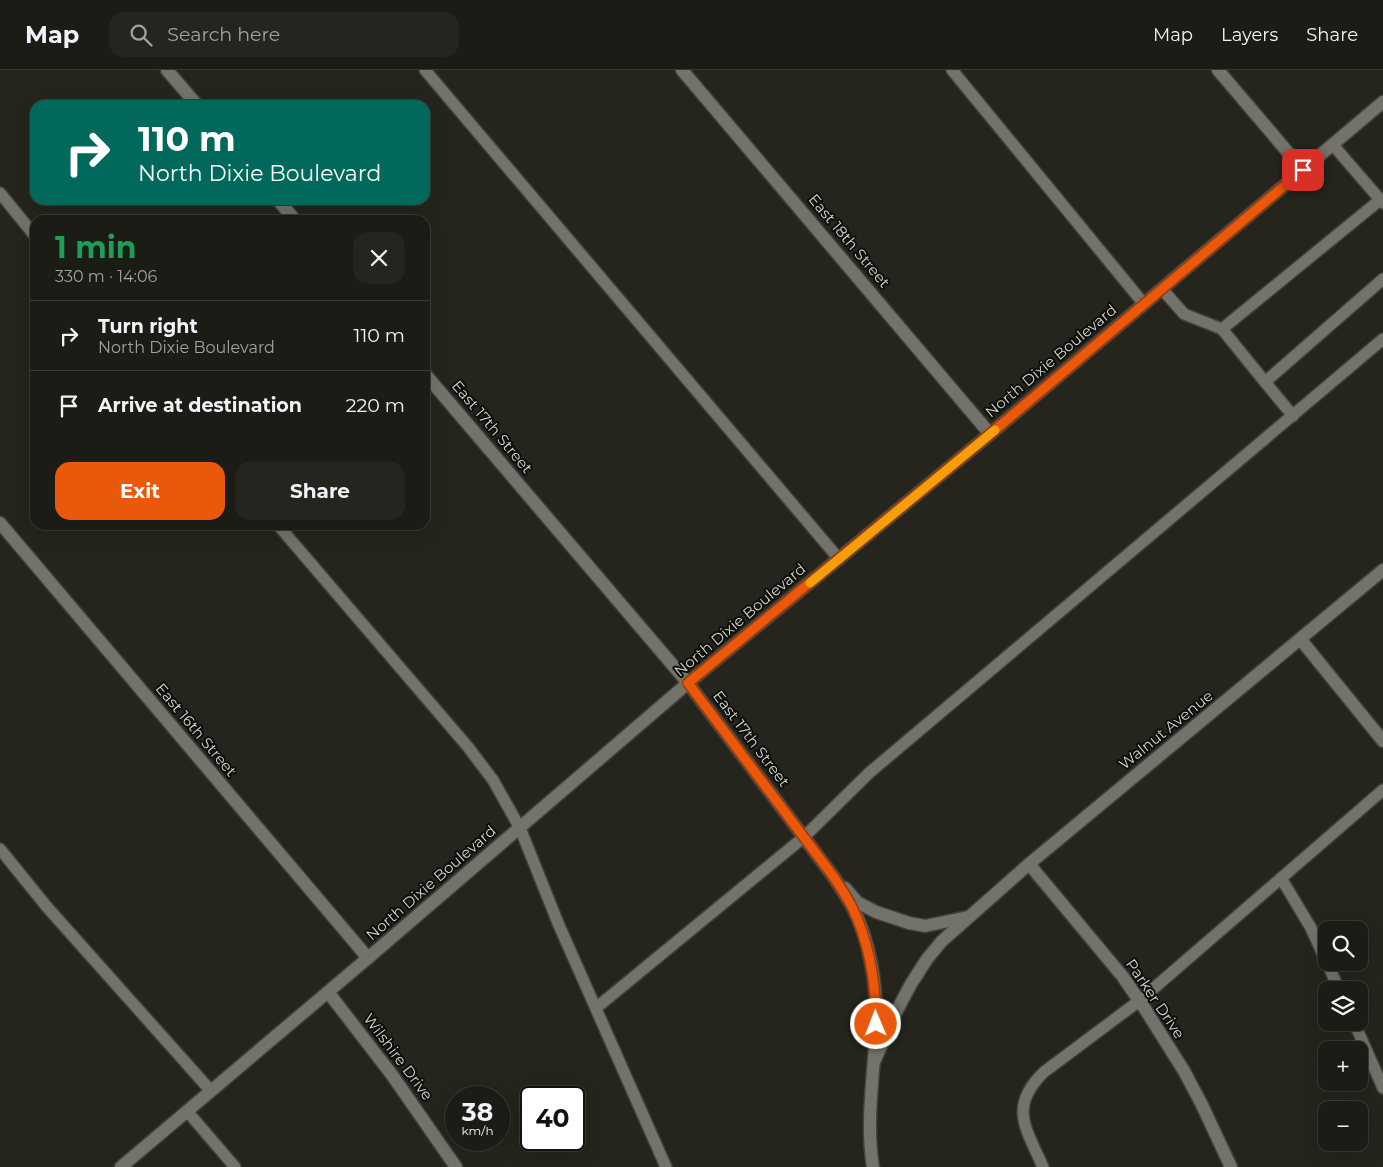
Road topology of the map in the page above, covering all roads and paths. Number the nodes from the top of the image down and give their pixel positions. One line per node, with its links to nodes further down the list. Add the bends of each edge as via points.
1 (167, 70): 6 (street)
2 (425, 70): 26 (lane)
3 (682, 70): 23 (street, East 18th Street)
4 (952, 70): 17 (lane)
5 (1218, 70): 9 (street)
6 (193, 100)
7 (1383, 102): 8 (street, North Dixie Boulevard)
8 (1333, 145): 9 (street, North Dixie Boulevard); 11 (lane)
9 (1303, 170): 16 (street, North Dixie Boulevard)
10 (0, 193): 14 (lane)
11 (1382, 202): 18 (lane)
12 (282, 205): 13 (street)
13 (291, 215)
14 (30, 230)
15 (1383, 279): 21 (lane)
16 (1162, 289): 17 (street, North Dixie Boulevard); 18 (lane, via 1184,314)
17 (1144, 304): 23 (street, North Dixie Boulevard)
18 (1222, 329): 21 (lane)
19 (1383, 339): 22 (lane)
20 (430, 380): 29 (street, East 17th Street)
21 (1265, 382): 22 (lane)
22 (1293, 416): 33 (lane, via 869,773)
23 (990, 434): 26 (street, North Dixie Boulevard)
24 (0, 523): 40 (street, East 16th Street)
25 (282, 530): 32 (lane, via 468,747 493,780)
26 (839, 559): 29 (street, North Dixie Boulevard)
27 (1383, 570): 28 (street, Walnut Avenue)
28 (1302, 640): 30 (street); 35 (street, Walnut Avenue)
29 (688, 683): 32 (street, North Dixie Boulevard); 33 (street, East 17th Street)
30 (1383, 741)
31 (1383, 790): 37 (lane)
32 (520, 828): 40 (street, North Dixie Boulevard); 43 (lane)
33 (804, 837): 36 (street, East 17th Street); 43 (lane)
34 (0, 849): 47 (lane, via 47,907)
35 (1029, 864): 38 (street, Walnut Avenue); 42 (street, Parker Drive)
36 (833, 876): 38 (street, Walnut Avenue, via 857,902 894,919 925,926); 45 (street, East 17th Street, via 853,909 866,941 876,999)
37 (1281, 878): 39 (lane); 42 (lane)
38 (970, 916): 45 (street, Walnut Avenue, via 942,941 921,967 893,1018)
39 (1318, 943)
40 (368, 958): 41 (street, North Dixie Boulevard)
41 (328, 992): 47 (street, North Dixie Boulevard); 51 (street, Wilshire Drive, via 392,1075)
42 (1139, 1000): 54 (lane, via 1044,1072 1027,1091 1023,1118); 55 (street, Parker Drive, via 1184,1071)
43 (596, 1008): 52 (lane)
44 (1358, 1031): 46 (lane)
45 (873, 1065): 53 (street, East 17th Street, via 870,1132)
46 (1383, 1088)
47 (211, 1091): 48 (street, North Dixie Boulevard)
48 (187, 1111): 49 (street, North Dixie Boulevard); 50 (lane)
49 (121, 1167)
50 (235, 1167)
51 (456, 1167)
52 (666, 1167)
53 (873, 1167)
54 (1043, 1167)
55 (1231, 1167)

